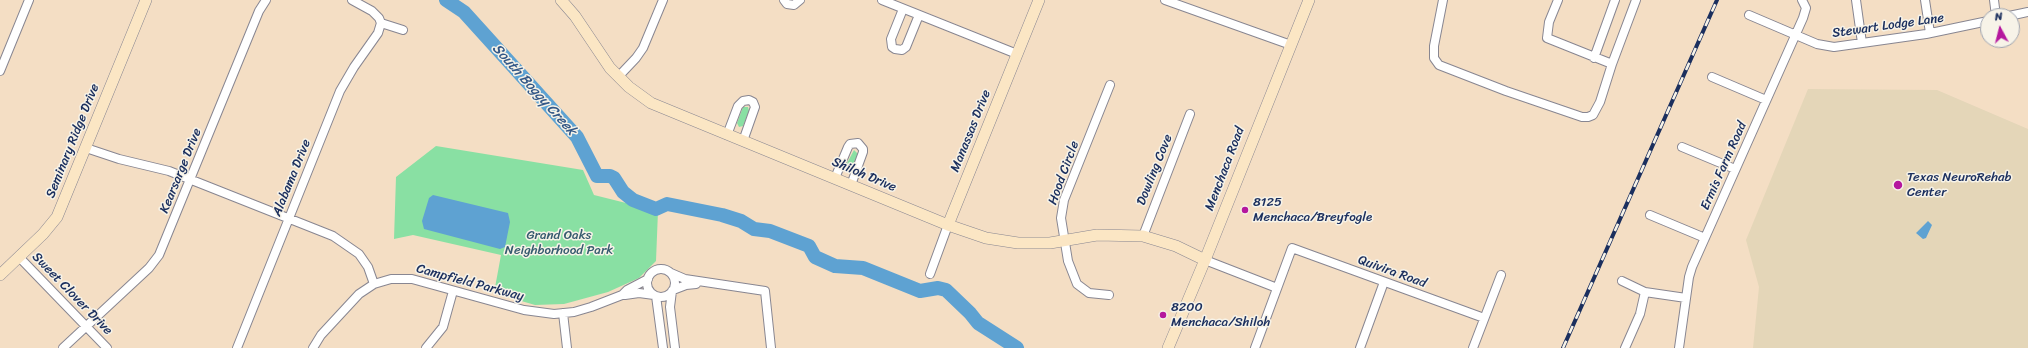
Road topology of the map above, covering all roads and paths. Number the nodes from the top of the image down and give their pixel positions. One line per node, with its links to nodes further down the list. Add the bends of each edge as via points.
1 (29, 0): 33 (street)
2 (146, 0): 42 (street, Seminary Ridge Drive)
3 (266, 0): 45 (street, Kearsarge Drive, via 259,11)
4 (352, 0): 23 (street, via 372,11)
5 (561, 0): 34 (street, Shiloh Drive)
6 (663, 0): 34 (street, via 643,48)
7 (784, 0): 8 (street, via 787,4 794,5)
8 (800, 0)
9 (882, 0): 20 (street)
10 (1039, 0): 30 (street, Manassas Drive)
11 (1165, 0): 29 (street)
12 (1309, 0): 29 (street, Menchaca Road)
13 (1443, 0): 32 (street, via 1434,58 1439,65 1474,79 1588,117 1593,114 1600,102)
14 (1558, 0): 31 (street, via 1546,38)
15 (1615, 0): 31 (street)
16 (1636, 0): 32 (street)
17 (1802, 0): 27 (street, Ermis Farm Road, via 1806,8)
18 (1856, 0): 28 (street)
19 (1925, 0): 26 (street)
20 (903, 9): 21 (street); 21 (street, via 891,39 892,47 895,49 902,50 906,47)
21 (919, 15): 30 (street)
22 (1749, 15): 27 (street, Stewart Lodge Lane)
23 (381, 23): 25 (street); 48 (street, Alabama Drive, via 378,33 340,91)
24 (1980, 23): 26 (street, Stewart Lodge Lane)
25 (403, 30)
26 (1930, 33): 28 (street, Stewart Lodge Lane)
27 (1796, 35): 28 (street, Stewart Lodge Lane, via 1829,47); 37 (street, Ermis Farm Road)
28 (1862, 43)
29 (1291, 45): 54 (street, Menchaca Road)
30 (1017, 54): 49 (street, Manassas Drive)
31 (1594, 58): 32 (street)
32 (1612, 64)
33 (0, 71)
34 (618, 77): 39 (street, Shiloh Drive, via 651,103)
35 (1712, 77): 37 (street)
36 (1110, 85): 52 (street, Hood Circle, via 1064,200 1061,218)
37 (1766, 100): 43 (street, Ermis Farm Road)
38 (1190, 114): 50 (street, Dowling Cove)
39 (727, 135): 40 (street, Shiloh Drive); 40 (street, via 738,106 743,101 750,100 755,107)
40 (743, 142): 44 (street, Shiloh Drive)
41 (1682, 147): 43 (street)
42 (86, 148): 45 (street); 53 (street, Seminary Ridge Drive, via 57,217)
43 (1735, 169): 51 (street, Ermis Farm Road)
44 (835, 178): 46 (street, Shiloh Drive); 46 (street, via 848,147 850,144 858,143 863,152)
45 (190, 179): 48 (street); 74 (street, Kearsarge Drive, via 154,262)
46 (851, 185): 49 (street, Shiloh Drive)
47 (1650, 215): 51 (street)
48 (288, 219): 63 (street, via 333,236 349,246 364,260); 77 (street, Alabama Drive)
49 (948, 225): 52 (street, Shiloh Drive, via 1002,241 1036,244); 56 (street, Manassas Drive)
50 (1143, 236): 52 (street, Shiloh Drive, via 1097,235); 54 (street, Shiloh Drive, via 1162,241)
51 (1705, 238): 71 (street, Ermis Farm Road, via 1691,272)
52 (1064, 241): 69 (street, Hood Circle, via 1070,270 1076,284 1089,293)
53 (19, 257): 57 (street, Seminary Ridge Drive); 74 (street, Sweet Clover Drive)
54 (1205, 260): 64 (street); 84 (street, Menchaca Road)
55 (671, 274): 59 (street, via 658,270); 61 (street); 65 (street, via 675,281)
56 (930, 274)
57 (0, 275)
58 (1500, 275): 73 (street)
59 (648, 279): 68 (street, Campfield Parkway); 70 (street, via 648,288)
60 (1622, 281): 67 (street)
61 (703, 282): 65 (street); 83 (street, via 765,291)
62 (1384, 282): 64 (street, Quivira Road, via 1292,248); 73 (street, Quivira Road); 86 (street)
63 (374, 284): 66 (street, Campfield Parkway, via 406,278); 78 (street, Campfield Parkway, via 359,294 321,335)
64 (1277, 288): 85 (street)
65 (673, 290): 70 (street, via 667,296); 82 (street, via 670,307)
66 (453, 291): 72 (street, Campfield Parkway, via 536,312); 79 (street, via 443,327)
67 (1645, 292): 71 (street); 88 (street, via 1640,314)
68 (622, 295): 70 (street, Campfield Parkway, via 639,293); 72 (street, Campfield Parkway, via 591,307)
69 (1108, 295)
70 (655, 296): 81 (street)
71 (1686, 298): 89 (street, Ermis Farm Road)
72 (563, 313): 80 (street)
73 (1484, 318): 87 (street)
74 (85, 327): 75 (street, Kearsarge Drive); 76 (street, Sweet Clover Drive)
75 (63, 348)
76 (107, 348)
77 (237, 348)
78 (313, 348)
79 (426, 348)
80 (567, 348)
81 (663, 348)
82 (675, 348)
83 (772, 348)
84 (1168, 348)
85 (1255, 348)
86 (1360, 348)
87 (1473, 348)
88 (1625, 348)
89 (1678, 348)

